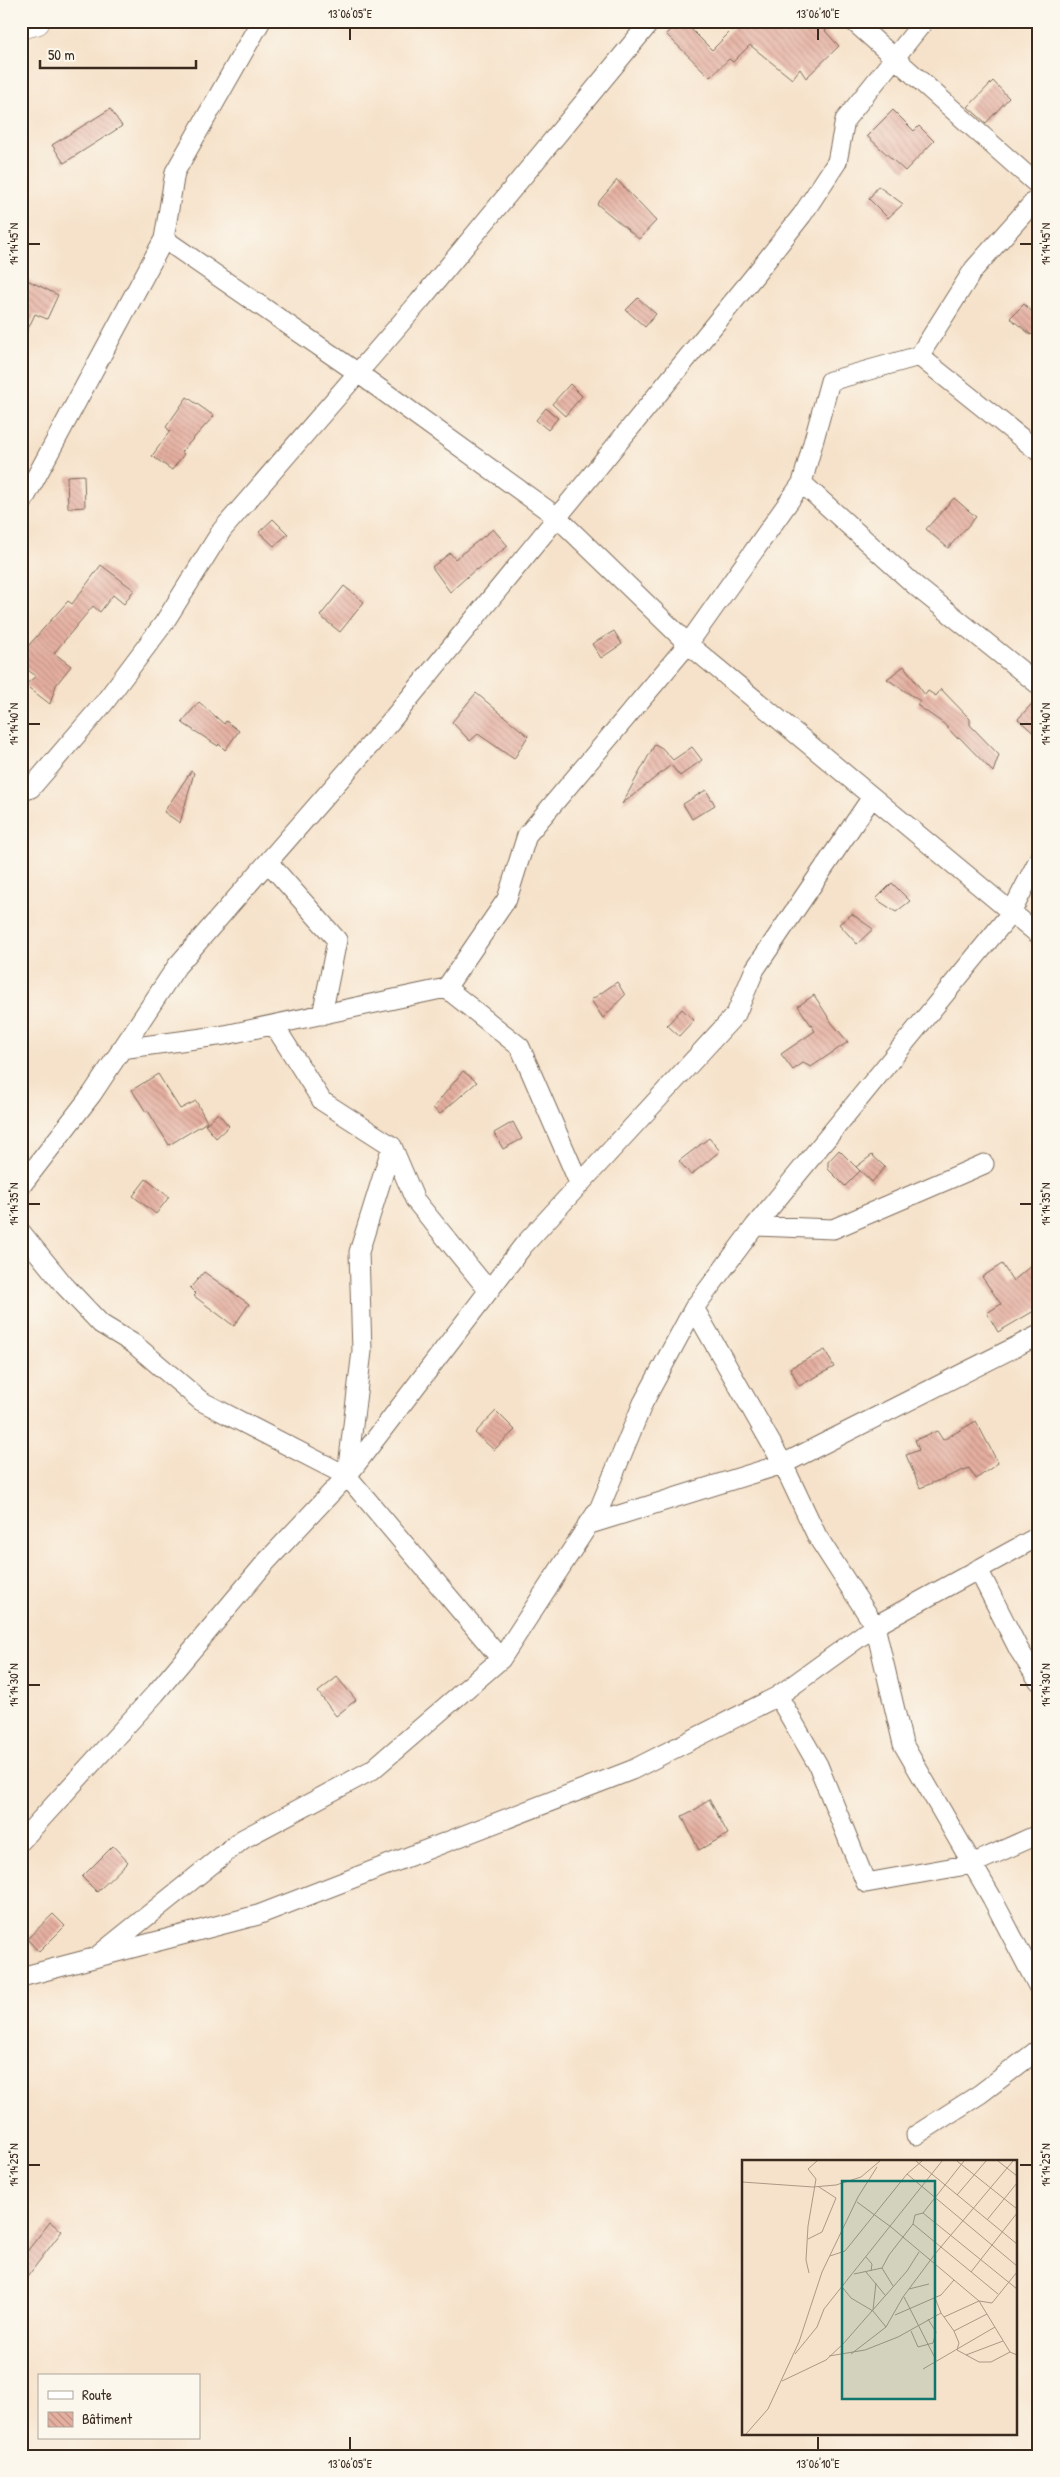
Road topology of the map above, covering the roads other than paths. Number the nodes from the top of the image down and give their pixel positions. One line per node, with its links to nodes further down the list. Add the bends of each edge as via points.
1 (36, 21): 6 (highway)
2 (262, 21): 10 (street, via 175,172)
3 (651, 21): 12 (street)
4 (853, 21): 7 (street)
5 (924, 21): 7 (street)
6 (21, 24)
7 (894, 57): 8 (street); 16 (street, via 845,120 838,162 802,215)
8 (1039, 186)
9 (1039, 196): 11 (street, via 974,269)
10 (164, 239): 12 (street); 15 (street)
11 (919, 356): 13 (street); 14 (street, via 830,381)
12 (358, 373): 16 (street); 19 (street, via 222,530 164,623 104,703 31,788)
13 (1039, 452)
14 (802, 483): 17 (street); 18 (street, via 917,587)
15 (21, 505)
16 (558, 517): 17 (street); 22 (street, via 390,722)
17 (688, 644): 20 (street); 25 (street, via 527,835 507,899)
18 (1039, 685)
19 (21, 792)
20 (872, 797): 23 (street); 31 (street, via 755,969 736,1014)
21 (1039, 859): 23 (street)
22 (268, 862): 26 (street, via 337,940); 28 (street, via 177,966)
23 (1011, 913): 24 (street); 33 (street)
24 (1039, 935)
25 (446, 988): 26 (street); 31 (street, via 520,1047)
26 (322, 1015): 27 (street)
27 (274, 1025): 28 (street); 29 (street, via 322,1101)
28 (121, 1050): 32 (street, via 92,1094)
29 (392, 1146): 35 (street, via 415,1200); 39 (street, via 359,1252 362,1351)
30 (984, 1164): 33 (street, via 833,1229)
31 (579, 1183): 35 (street)
32 (21, 1186)
33 (756, 1226): 36 (street)
34 (21, 1232): 39 (street, via 101,1324 134,1344 200,1400)
35 (489, 1290): 39 (street)
36 (694, 1308): 38 (street); 40 (street, via 643,1403 600,1507)
37 (1039, 1335): 38 (street)
38 (783, 1464): 40 (street); 43 (street, via 817,1536)
39 (347, 1476): 44 (street); 48 (street, via 266,1562 155,1694)
40 (588, 1525): 44 (street)
41 (1039, 1536): 42 (street)
42 (978, 1569): 43 (street); 45 (street, via 1019,1650)
43 (875, 1626): 46 (street); 49 (street, via 903,1744)
44 (502, 1658): 50 (street, via 372,1770 243,1839)
45 (1039, 1680)
46 (778, 1696): 49 (street, via 818,1765 866,1883); 50 (street, via 632,1770 258,1915)
47 (1039, 1832): 49 (street)
48 (21, 1841)
49 (972, 1864): 52 (street)
50 (95, 1958): 51 (street)
51 (21, 1977)
52 (1039, 1988)
53 (1039, 2049): 54 (street, via 980,2094)
54 (916, 2135)

